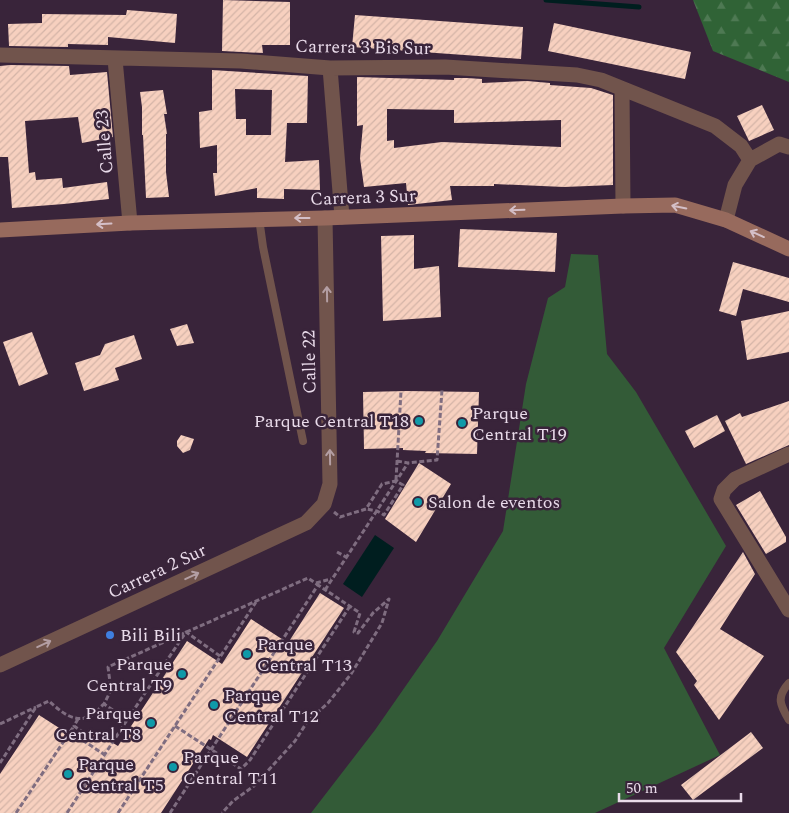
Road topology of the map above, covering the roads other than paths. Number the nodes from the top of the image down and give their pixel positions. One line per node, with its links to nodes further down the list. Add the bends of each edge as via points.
1 (0, 55): 2 (street, Carrera 3 Bis Sur)
2 (115, 59): 3 (street, Carrera 3 Bis Sur, via 242,61); 12 (street, Calle 23)
3 (330, 68): 4 (street, Carrera 3 Bis Sur, via 445,67 578,74); 8 (street)
4 (622, 89): 6 (street, Carrera 3 Bis Sur, via 715,126 741,146); 7 (street)
5 (789, 147): 6 (street, via 779,144)
6 (750, 160): 11 (street, via 735,185)
7 (623, 206): 8 (street, Carrera 3 Sur, one-way to 8); 11 (street, Carrera 3 Sur, one-way to 7, via 675,205)
8 (342, 217): 10 (street, Carrera 3 Sur)
9 (259, 218): 10 (street, Carrera 3 Sur, one-way to 9); 12 (street, Carrera 3 Sur); 15 (lane)
10 (325, 218): 17 (street, Calle 22, one-way to 10, via 330,484)
11 (726, 220): 14 (street, Carrera 3 Sur, one-way to 11)
12 (130, 222): 13 (street, Carrera 3 Sur, one-way to 13)
13 (0, 230)
14 (789, 249)
15 (303, 441)
16 (789, 454): 18 (street, via 734,479 721,499)
17 (324, 504): 19 (street, Carrera 2 Sur, one-way to 17, via 306,523)
18 (789, 610)
19 (0, 665)
20 (789, 683): 21 (lane, via 780,699)
21 (789, 720)

